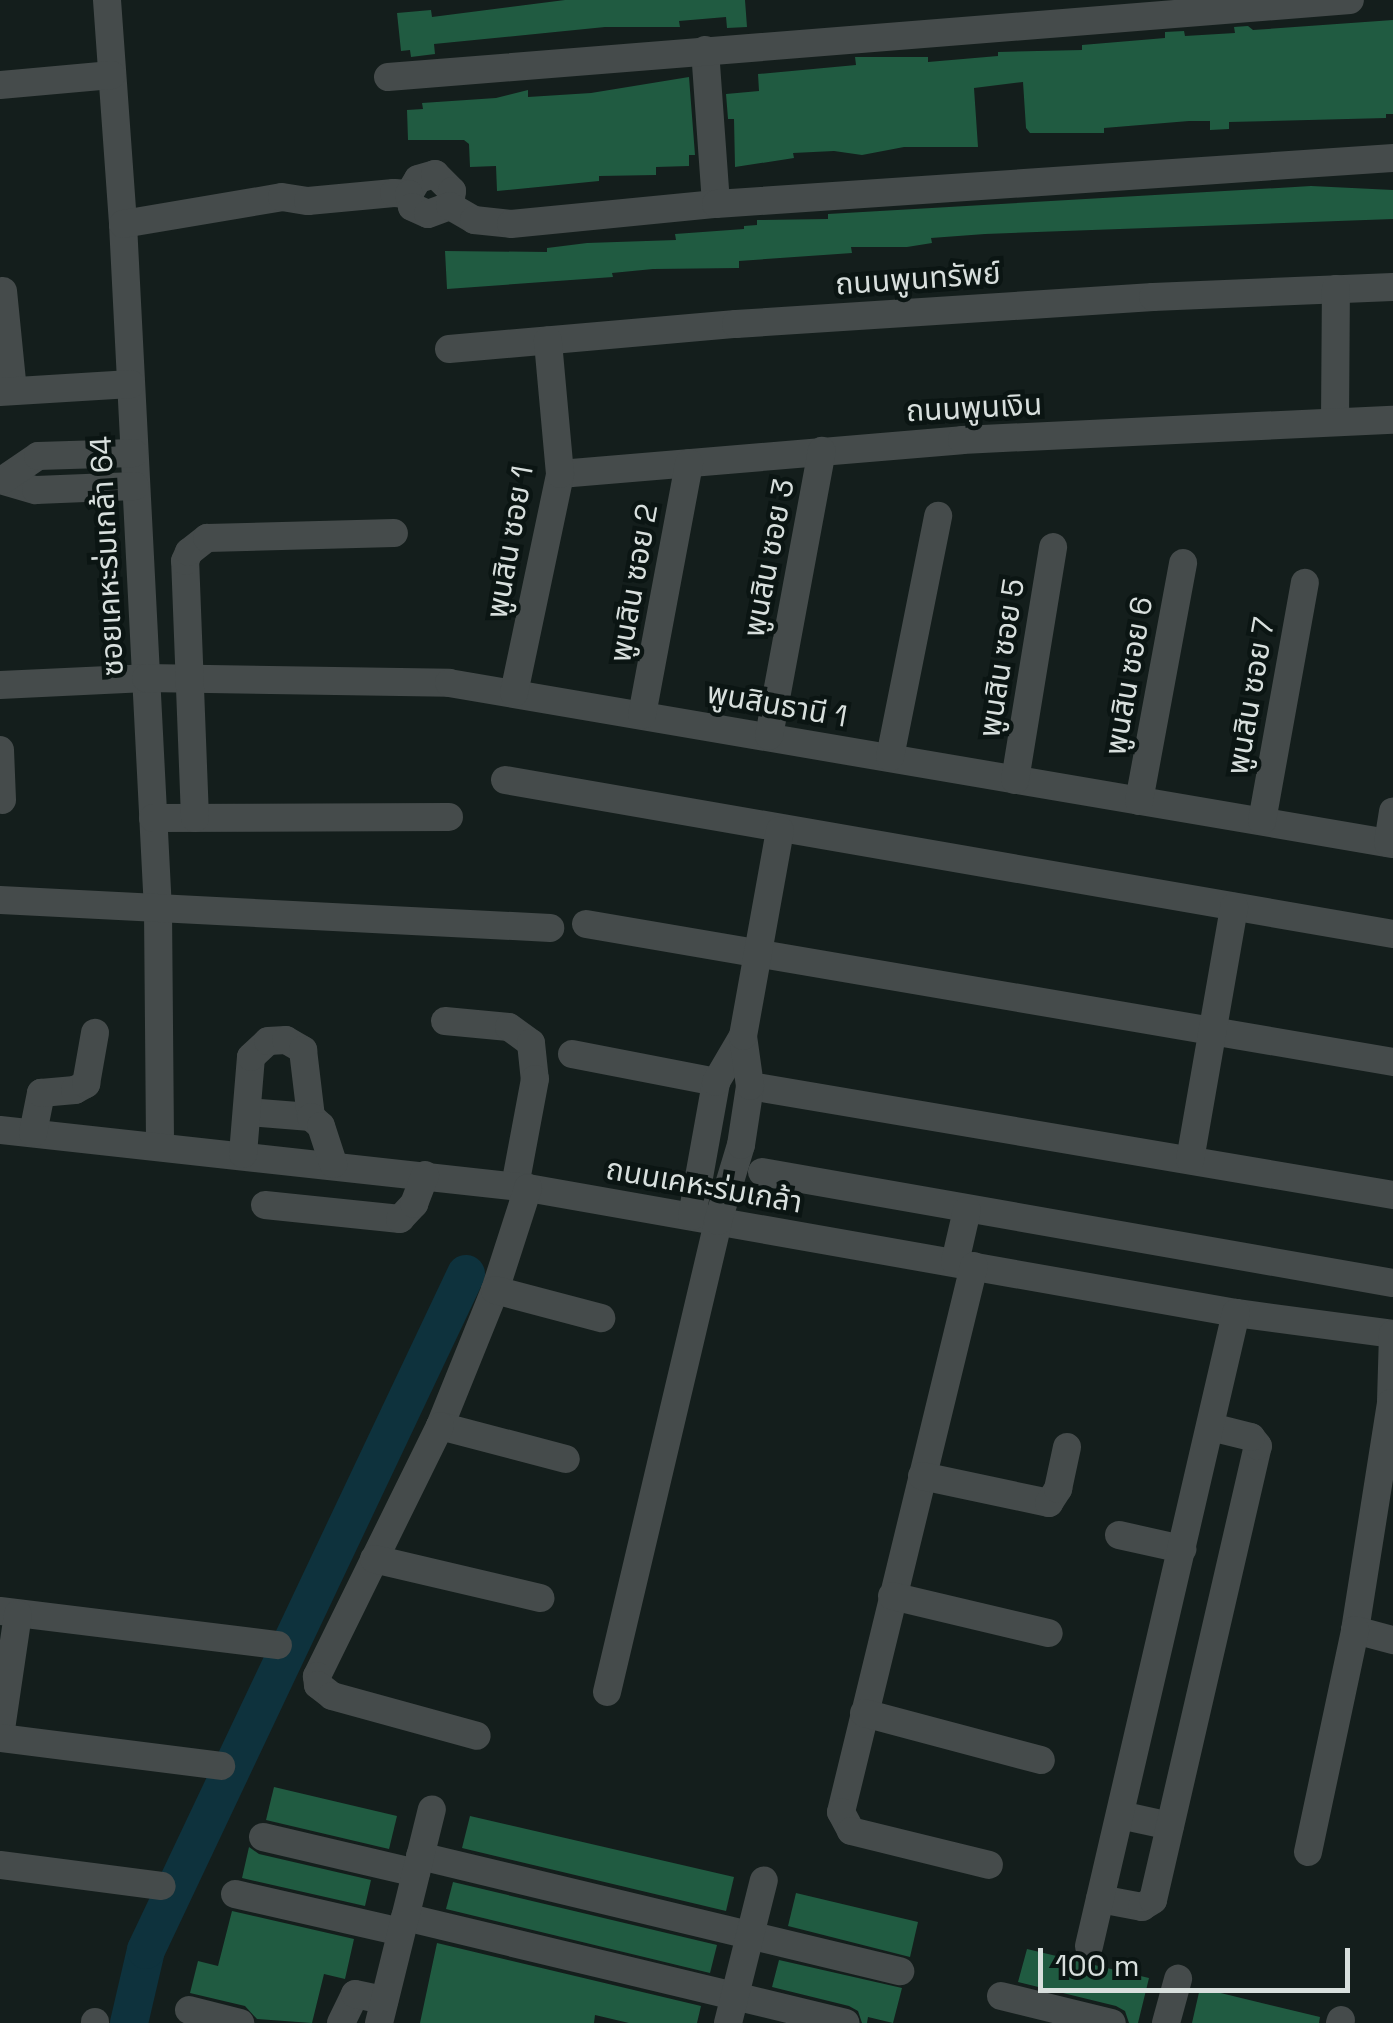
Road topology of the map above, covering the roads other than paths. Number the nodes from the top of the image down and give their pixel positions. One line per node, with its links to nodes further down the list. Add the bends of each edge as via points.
1 (107, 0): 4 (street, ซอยเคหะร่มเกล้า 64)
2 (1350, 0): 3 (street)
3 (705, 50): 5 (street); 8 (street)
4 (112, 75): 6 (street); 9 (street, ซอยเคหะร่มเกล้า 64)
5 (388, 76)
6 (0, 85)
7 (1393, 158): 8 (street)
8 (716, 204): 9 (street, via 491,224 450,206 428,214 412,207 409,194 282,197)
9 (124, 234): 15 (street, ซอยเคหะร่มเกล้า 64)
10 (1393, 287): 11 (street, ถนนพูนทรัพย์)
11 (1336, 290): 13 (street, ถนนพูนทรัพย์, via 815,318); 18 (street)
12 (3, 291): 16 (street)
13 (548, 341): 14 (street, ถนนพูนทรัพย์); 22 (street, พูนสิน ซอย 1)
14 (449, 348)
15 (131, 384): 16 (street); 20 (street, ซอยเคหะร่มเกล้า 64)
16 (7, 392)
17 (1393, 420): 18 (street, ถนนพูนเงิน)
18 (1335, 422): 19 (street, ถนนพูนเงิน)
19 (822, 451): 21 (street, ถนนพูนเงิน); 35 (street, พูนสิน ซอย 3)
20 (134, 453): 23 (street, via 38,456); 24 (street, ซอยเคหะร่มเกล้า 64)
21 (689, 462): 22 (street, ถนนพูนเงิน); 34 (street, พูนสิน ซอย 2)
22 (560, 474): 33 (street, พูนสิน ซอย 1)
23 (1, 480): 24 (street, via 36,490)
24 (135, 486): 30 (street, ซอยเคหะร่มเกล้า 64)
25 (938, 516): 37 (street)
26 (394, 533): 31 (street, via 198,542 185,561)
27 (1053, 547): 39 (street, พูนสิน ซอย 5)
28 (1183, 563): 41 (street, พูนสิน ซอย 6)
29 (1305, 583): 46 (street, พูนสิน ซอย 7)
30 (146, 678): 31 (street, พูนสินธานี 1); 32 (street, พูนสินธานี 1); 44 (street, ซอยเคหะร่มเกล้า 64)
31 (188, 680): 33 (street, พูนสินธานี 1, via 435,682); 45 (street)
32 (0, 685)
33 (514, 694): 34 (street, พูนสินธานี 1)
34 (642, 715): 35 (street, พูนสินธานี 1)
35 (768, 736): 37 (street, พูนสินธานี 1)
36 (0, 750): 40 (street)
37 (890, 756): 39 (street, พูนสินธานี 1)
38 (505, 780): 47 (street)
39 (1015, 780): 41 (street, พูนสินธานี 1)
40 (2, 800)
41 (1139, 801): 46 (street, พูนสินธานี 1)
42 (1393, 811): 48 (street)
43 (449, 817): 45 (street)
44 (153, 818): 45 (street); 51 (street, ซอยเคหะร่มเกล้า 64)
45 (194, 818)
46 (1262, 822): 48 (street, พูนสินธานี 1)
47 (780, 830): 50 (street); 55 (street)
48 (1390, 844)
49 (0, 900): 51 (street)
50 (1234, 907): 54 (street); 57 (street)
51 (158, 911): 53 (street); 68 (street, ซอยเคหะร่มเกล้า 64)
52 (586, 924): 55 (street)
53 (550, 928)
54 (1393, 934)
55 (759, 952): 57 (street); 59 (street)
56 (445, 1021): 74 (street, via 498,1024 531,1042 534,1079)
57 (1212, 1030): 61 (street); 70 (street)
58 (95, 1033): 67 (street, via 86,1084 41,1093)
59 (743, 1036): 62 (street); 63 (street)
60 (572, 1054): 62 (street)
61 (1393, 1062)
62 (714, 1094): 63 (street); 78 (street)
63 (748, 1099): 70 (street); 78 (street)
64 (248, 1112): 65 (street); 65 (street, via 252,1058 268,1041 286,1040 303,1050); 69 (street)
65 (311, 1118): 71 (street, via 321,1126)
66 (0, 1130): 67 (street, ถนนเคหะร่มเกล้า)
67 (33, 1133): 68 (street, ถนนเคหะร่มเกล้า)
68 (160, 1146): 69 (street, ถนนเคหะร่มเกล้า)
69 (242, 1154): 71 (street, ถนนเคหะร่มเกล้า)
70 (1190, 1160): 75 (street)
71 (333, 1164): 73 (street, ถนนเคหะร่มเกล้า)
72 (762, 1172): 77 (street)
73 (425, 1175): 74 (street, ถนนเคหะร่มเกล้า); 76 (street, via 414,1204 400,1218)
74 (522, 1187): 78 (street, ถนนเคหะร่มเกล้า); 81 (street)
75 (1393, 1195)
76 (265, 1206)
77 (967, 1210): 79 (street); 80 (street)
78 (705, 1218): 79 (street, ถนนเคหะร่มเกล้า); 101 (street)
79 (965, 1264): 82 (street, ถนนเคหะร่มเกล้า); 90 (street)
80 (1393, 1283)
81 (494, 1290): 83 (street); 86 (street)
82 (1236, 1313): 84 (street, ถนนเคหะร่มเกล้า); 87 (street)
83 (601, 1318)
84 (1393, 1334): 85 (street)
85 (1392, 1403): 97 (street)
86 (440, 1426): 89 (street); 93 (street)
87 (1211, 1427): 92 (street); 109 (street, via 1251,1436 1258,1446)
88 (1067, 1447): 90 (street, via 1049,1503)
89 (566, 1460)
90 (922, 1476): 94 (street)
91 (1119, 1535): 92 (street)
92 (1182, 1549): 108 (street)
93 (374, 1559): 95 (street); 103 (street, via 318,1671 318,1685 332,1696)
94 (892, 1596): 98 (street); 102 (street)
95 (540, 1598)
96 (9, 1612): 100 (street); 104 (street)
97 (1355, 1630): 99 (street); 111 (street)
98 (1048, 1633)
99 (1393, 1640)
100 (278, 1645)
101 (607, 1692)
102 (864, 1713): 105 (street); 114 (street, via 841,1812 846,1826)
103 (477, 1736)
104 (0, 1737): 106 (street)
105 (1042, 1760)
106 (221, 1766)
107 (432, 1810): 113 (street)
108 (1120, 1815): 109 (street); 118 (street)
109 (1170, 1826): 118 (street, via 1153,1900 1142,1907)
110 (263, 1837): 113 (street)
111 (1308, 1852)
112 (0, 1865): 116 (street)
113 (418, 1865): 119 (street); 120 (street)
114 (989, 1865)
115 (764, 1880): 120 (street)
116 (162, 1886)
117 (235, 1894): 119 (street)
118 (1100, 1900): 121 (street)
119 (403, 1925): 126 (street); 127 (street)
120 (750, 1936): 122 (street); 126 (street)
121 (1089, 1946)
122 (900, 1970)
123 (1178, 1978): 132 (street)
124 (1001, 1996): 131 (street)
125 (189, 2010): 128 (street)
126 (731, 2010): 130 (street)
127 (382, 2012): 129 (street, via 355,1994)
128 (240, 2023)
129 (341, 2023)
130 (845, 2023)
131 (1112, 2023)
132 (1166, 2023)

